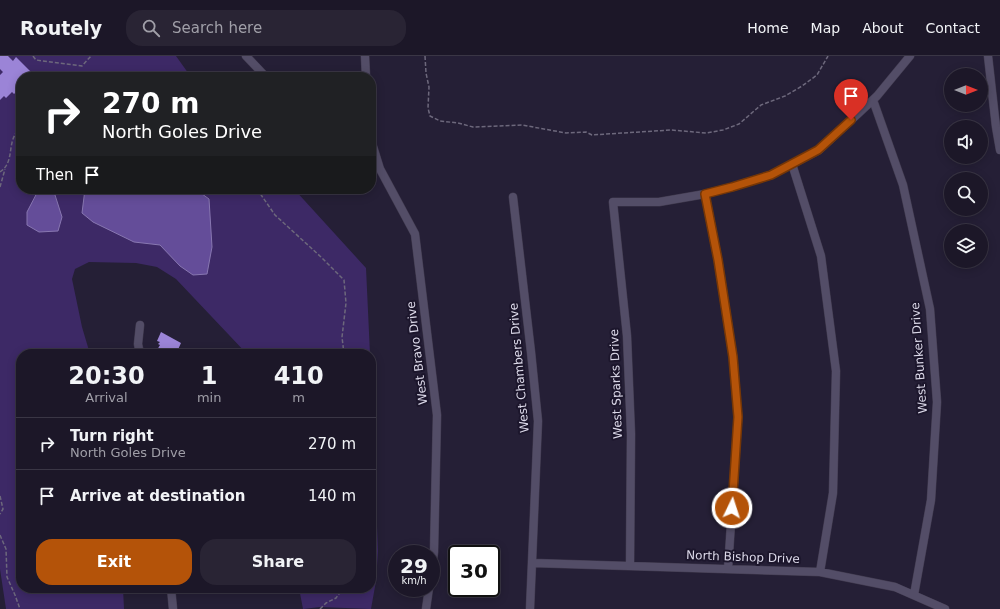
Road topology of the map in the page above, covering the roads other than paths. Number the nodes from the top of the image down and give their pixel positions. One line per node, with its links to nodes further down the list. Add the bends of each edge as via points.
1 (246, 56): 5 (street)
2 (365, 56): 6 (street)
3 (910, 56): 7 (street)
4 (988, 56): 8 (street)
5 (261, 72)
6 (366, 72)
7 (873, 100): 10 (street, via 818,150); 21 (street, West Bunker Drive, via 903,185 930,309 937,402 931,500)
8 (1000, 150)
9 (376, 156): 15 (street, West Bravo Drive, via 380,169 414,234 437,415)
10 (792, 164): 11 (street, via 771,175); 19 (street, via 821,256 836,370 833,493)
11 (705, 194): 17 (street, West Sparks Drive, via 659,202 613,202 627,336 631,434); 18 (street, via 733,357 738,417)
12 (513, 197): 16 (street, West Chambers Drive, via 538,421)
13 (140, 325): 14 (street)
14 (139, 349)
15 (434, 545)
16 (533, 563): 17 (street, North Bishop Drive); 25 (street, West Chambers Drive)
17 (630, 566): 18 (street, North Bishop Drive)
18 (728, 569): 19 (street, North Bishop Drive)
19 (820, 572): 21 (street, North Bishop Drive, via 895,587)
20 (171, 593): 23 (street)
21 (914, 595): 26 (street, North Bishop Drive)
22 (428, 597): 24 (street)
23 (173, 609)
24 (426, 609)
25 (530, 609)
26 (945, 609)

